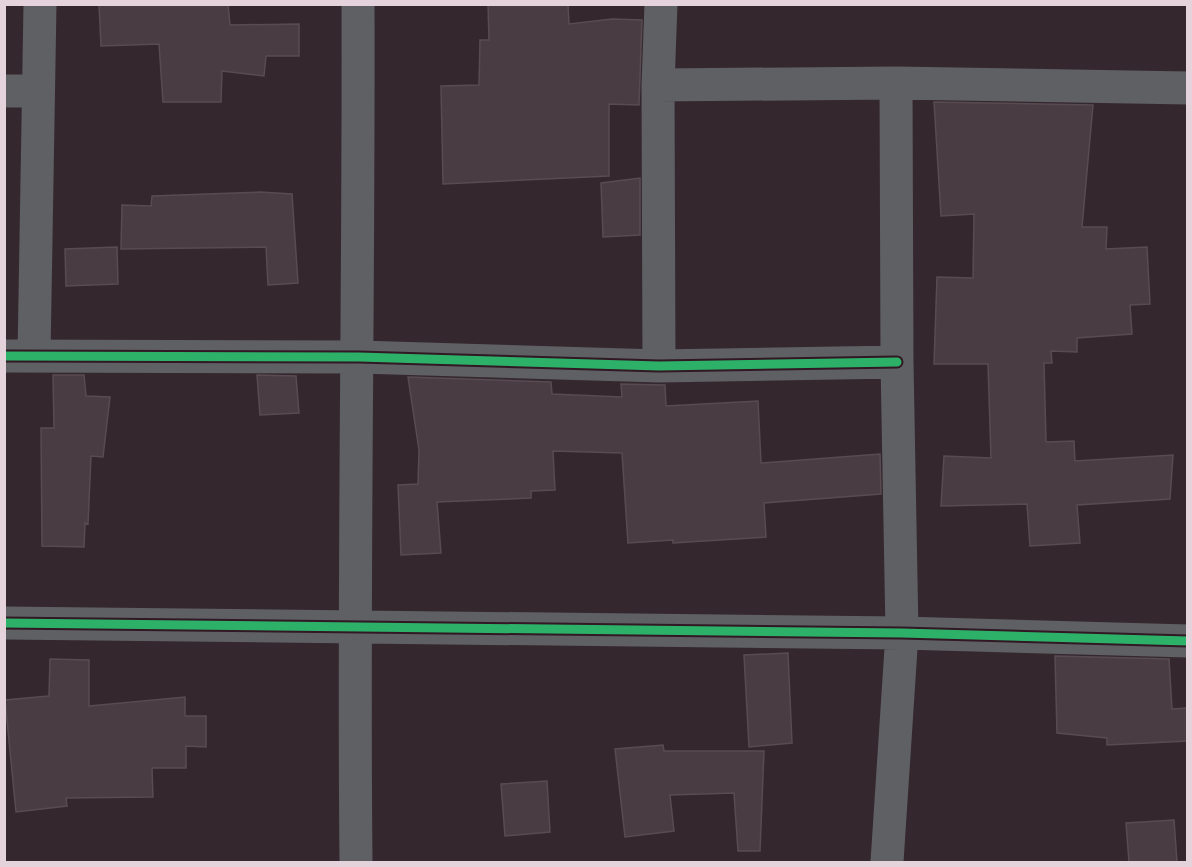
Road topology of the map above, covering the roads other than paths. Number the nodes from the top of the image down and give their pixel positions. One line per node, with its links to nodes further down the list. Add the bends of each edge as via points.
1 (40, 4): 7 (street)
2 (358, 4): 10 (street)
3 (661, 4): 5 (street)
4 (896, 83): 5 (street); 6 (street); 11 (street)
5 (658, 85): 12 (street)
6 (1188, 88)
7 (38, 91): 8 (street); 9 (street)
8 (4, 92)
9 (19, 356): 10 (street)
10 (359, 357): 12 (street); 14 (street)
11 (897, 362): 12 (street); 15 (street)
12 (659, 366)
13 (4, 623): 14 (street)
14 (354, 626): 15 (street); 17 (street)
15 (902, 633): 16 (street); 18 (street)
16 (1188, 641)
17 (356, 862)
18 (887, 862)

